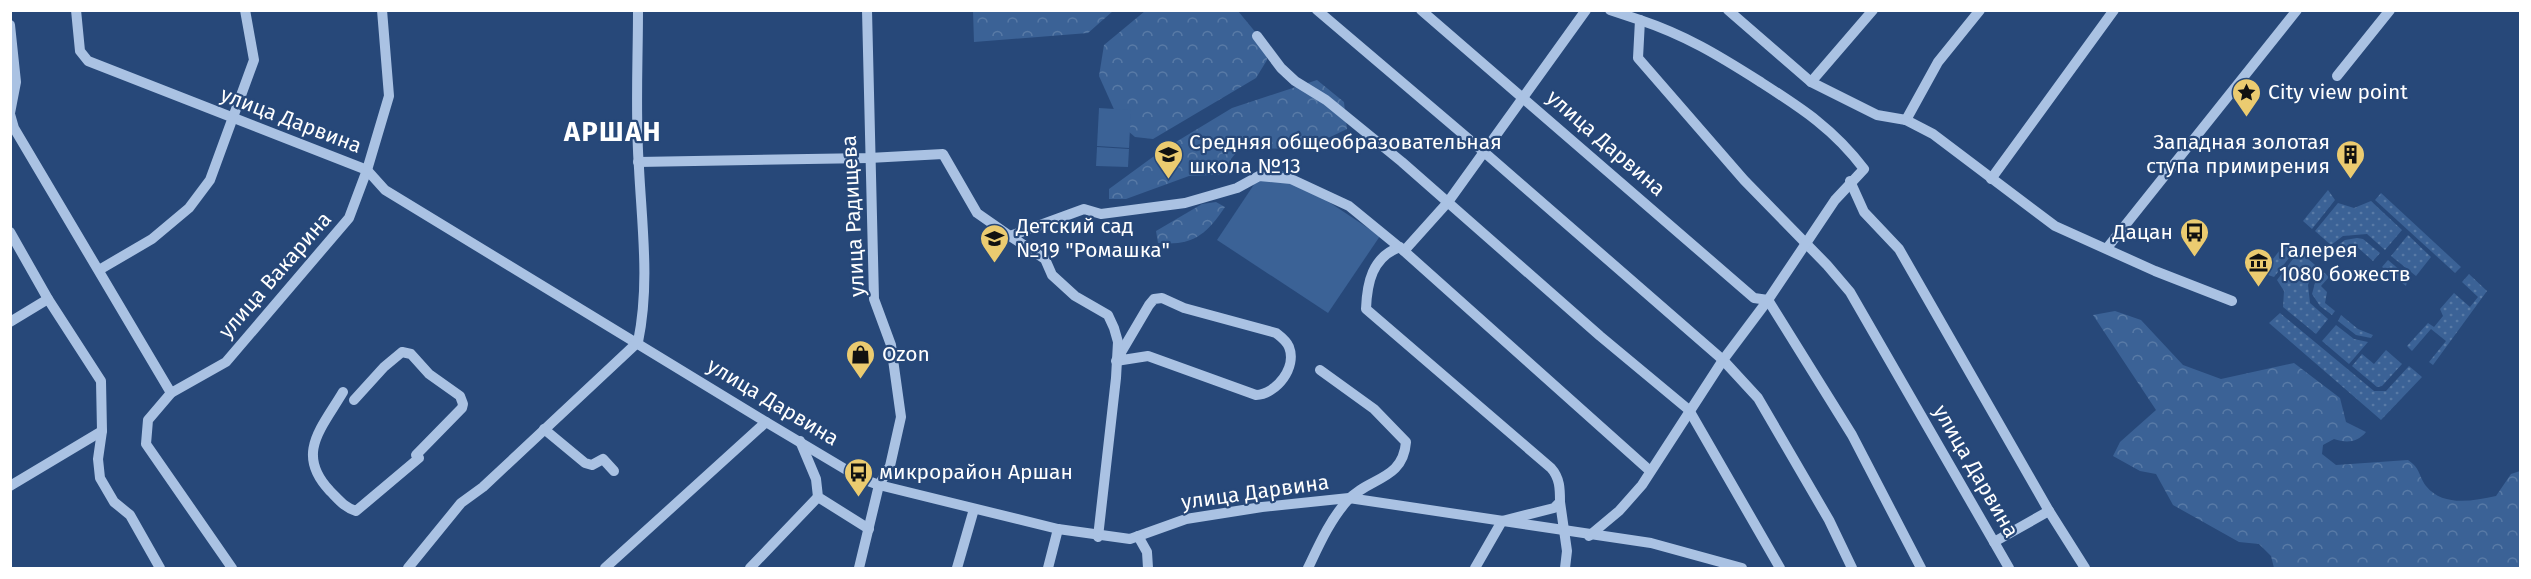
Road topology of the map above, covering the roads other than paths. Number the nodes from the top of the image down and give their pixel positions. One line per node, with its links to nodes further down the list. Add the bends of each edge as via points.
1 (76, 10): 23 (street, улица Дарвина, via 80,51 88,61)
2 (245, 10): 23 (street, via 254,60)
3 (382, 10): 28 (street, улица Вакарина, via 389,96)
4 (638, 10): 27 (street)
5 (867, 10): 26 (street, улица Радищева)
6 (1317, 10): 25 (street)
7 (1421, 10): 21 (street, улица Дарвина)
8 (1586, 10): 21 (street)
9 (1610, 10): 16 (street)
10 (1874, 10): 20 (street)
11 (1980, 10): 24 (street, via 1938,62)
12 (2114, 10): 29 (street)
13 (2297, 10): 35 (street)
14 (2390, 10): 19 (street)
15 (1730, 11): 20 (street)
16 (1640, 20): 30 (street, via 1713,51 1807,110 1848,147 1864,169); 34 (street, улица Дарвина, via 1638,58)
17 (10, 25): 22 (street, via 16,82)
18 (1257, 36): 31 (street, via 1295,81 1326,100)
19 (2337, 76)
20 (1811, 82): 24 (street, via 1877,115)
21 (1524, 99): 25 (street); 39 (street, улица Дарвина, via 1754,298)
22 (10, 113): 37 (street, via 14,128)
23 (234, 119): 28 (street, улица Дарвина); 37 (street, via 210,180 189,208 152,240)
24 (1906, 120): 29 (street, via 1933,134)
25 (1484, 152): 31 (street); 43 (street)
26 (869, 158): 27 (street); 33 (street, via 943,154 976,213); 56 (street, улица Радищева, via 874,299 891,345 901,417 890,466)
27 (638, 162): 42 (street, via 645,254 645,297)
28 (368, 170): 42 (street, улица Дарвина, via 385,190); 47 (street, улица Вакарина, via 349,218 226,362)
29 (1991, 179): 35 (street, via 2055,226)
30 (1850, 181): 34 (street); 62 (street, via 1864,212 1899,249)
31 (1448, 202): 36 (street); 49 (street)
32 (10, 232): 38 (street)
33 (1010, 236): 36 (street, via 1084,209 1101,214 1185,203 1237,188 1259,176 1291,179 1349,206); 44 (street, via 1045,259 1048,270 1074,296 1108,315 1118,342)
34 (1806, 246): 39 (street); 70 (street, улица Дарвина, via 1850,292)
35 (2107, 248): 40 (street)
36 (1402, 249): 54 (street); 60 (street, via 1389,250 1371,273 1366,309 1551,468 1560,485)
37 (99, 270): 47 (street)
38 (48, 298): 41 (street); 52 (street, via 101,381)
39 (1768, 300): 43 (street); 86 (street, via 1852,435)
40 (2232, 301)
41 (10, 322)
42 (638, 342): 50 (street, улица Дарвина); 51 (street)
43 (1722, 360): 49 (street); 85 (street, via 1758,398)
44 (1116, 361): 44 (street, via 1148,356 1263,395 1280,384 1290,351 1276,333 1184,308 1162,298 1149,304); 69 (street)
45 (1320, 370): 59 (street, via 1374,409 1406,442 1404,458 1391,473)
46 (343, 392): 48 (street, via 324,424 312,452 312,464 346,508 356,511 417,457 463,404 460,396 429,374 411,354 402,352)
47 (171, 393): 72 (street, via 148,420 146,444)
48 (354, 399)
49 (1689, 410): 54 (street); 84 (street)
50 (766, 422): 53 (street, улица Дарвина); 74 (street)
51 (544, 429): 55 (street, via 585,463 592,465 603,459); 73 (street, via 483,488 461,503)
52 (102, 430): 57 (street); 71 (street, via 100,478 114,502 130,516)
53 (800, 441): 56 (street, улица Дарвина, via 860,478); 58 (street, via 816,479)
54 (1649, 470): 68 (street, via 1631,499)
55 (614, 471)
56 (879, 484): 61 (street, улица Дарвина); 64 (street, улица Радищева)
57 (10, 486)
58 (818, 497): 64 (street); 75 (street)
59 (1349, 498): 63 (street, улица Дарвина); 67 (street, улица Дарвина, via 1186,519); 80 (street, via 1332,520)
60 (1560, 502): 63 (street, улица Дарвина, via 1542,512); 66 (street)
61 (974, 509): 65 (street, улица Дарвина); 77 (street)
62 (2049, 511): 70 (street); 88 (street)
63 (1502, 521): 66 (street, улица Дарвина); 81 (street)
64 (869, 529): 76 (street, улица Радищева)
65 (1058, 529): 69 (street, улица Дарвина); 78 (street)
66 (1565, 532): 68 (street, улица Дарвина); 82 (street)
67 (1138, 536): 69 (street, улица Дарвина); 79 (street, via 1147,552)
68 (1589, 536): 83 (street, улица Дарвина, via 1651,543)
69 (1098, 537)
70 (1994, 542): 87 (street, улица Дарвина)
71 (160, 568)
72 (232, 568)
73 (408, 568)
74 (605, 568)
75 (750, 568)
76 (859, 568)
77 (957, 568)
78 (1048, 568)
79 (1148, 568)
80 (1308, 568)
81 (1476, 568)
82 (1565, 568)
83 (1742, 568)
84 (1780, 568)
85 (1852, 568)
86 (1921, 568)
87 (2009, 568)
88 (2085, 568)

